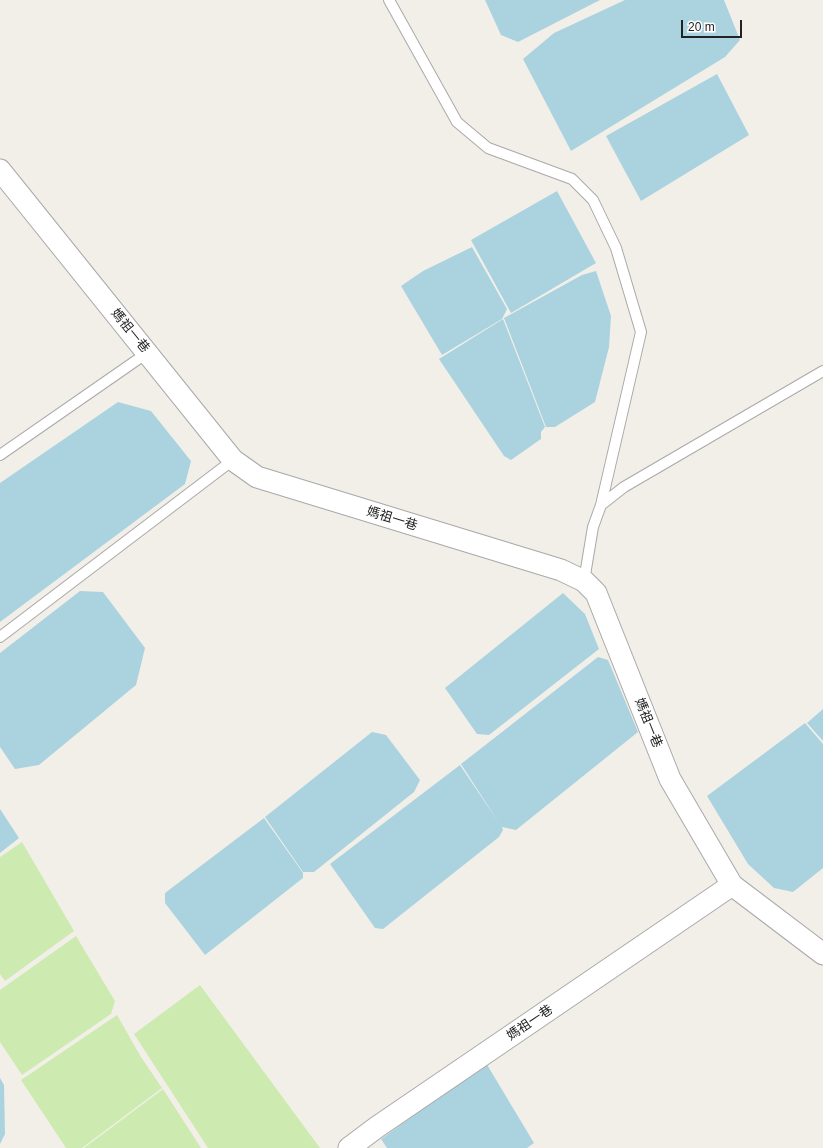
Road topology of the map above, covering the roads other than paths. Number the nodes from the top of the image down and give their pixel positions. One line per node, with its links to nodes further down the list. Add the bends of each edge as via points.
1 (389, 0): 7 (lane, via 457,122 488,148 572,179 593,200 616,248 640,332)
2 (0, 170): 3 (street, 媽祖一巷)
3 (147, 353): 5 (lane); 6 (street, 媽祖一巷)
4 (823, 371): 7 (lane, via 624,487)
5 (0, 455)
6 (233, 460): 8 (street, 媽祖一巷, via 257,478 561,570); 9 (lane)
7 (601, 505): 8 (lane, via 593,527)
8 (584, 581): 10 (street, 媽祖一巷, via 596,593 670,779)
9 (0, 637)
10 (732, 885): 11 (street, 媽祖一巷); 12 (street, 媽祖一巷)
11 (823, 954)
12 (349, 1148)

